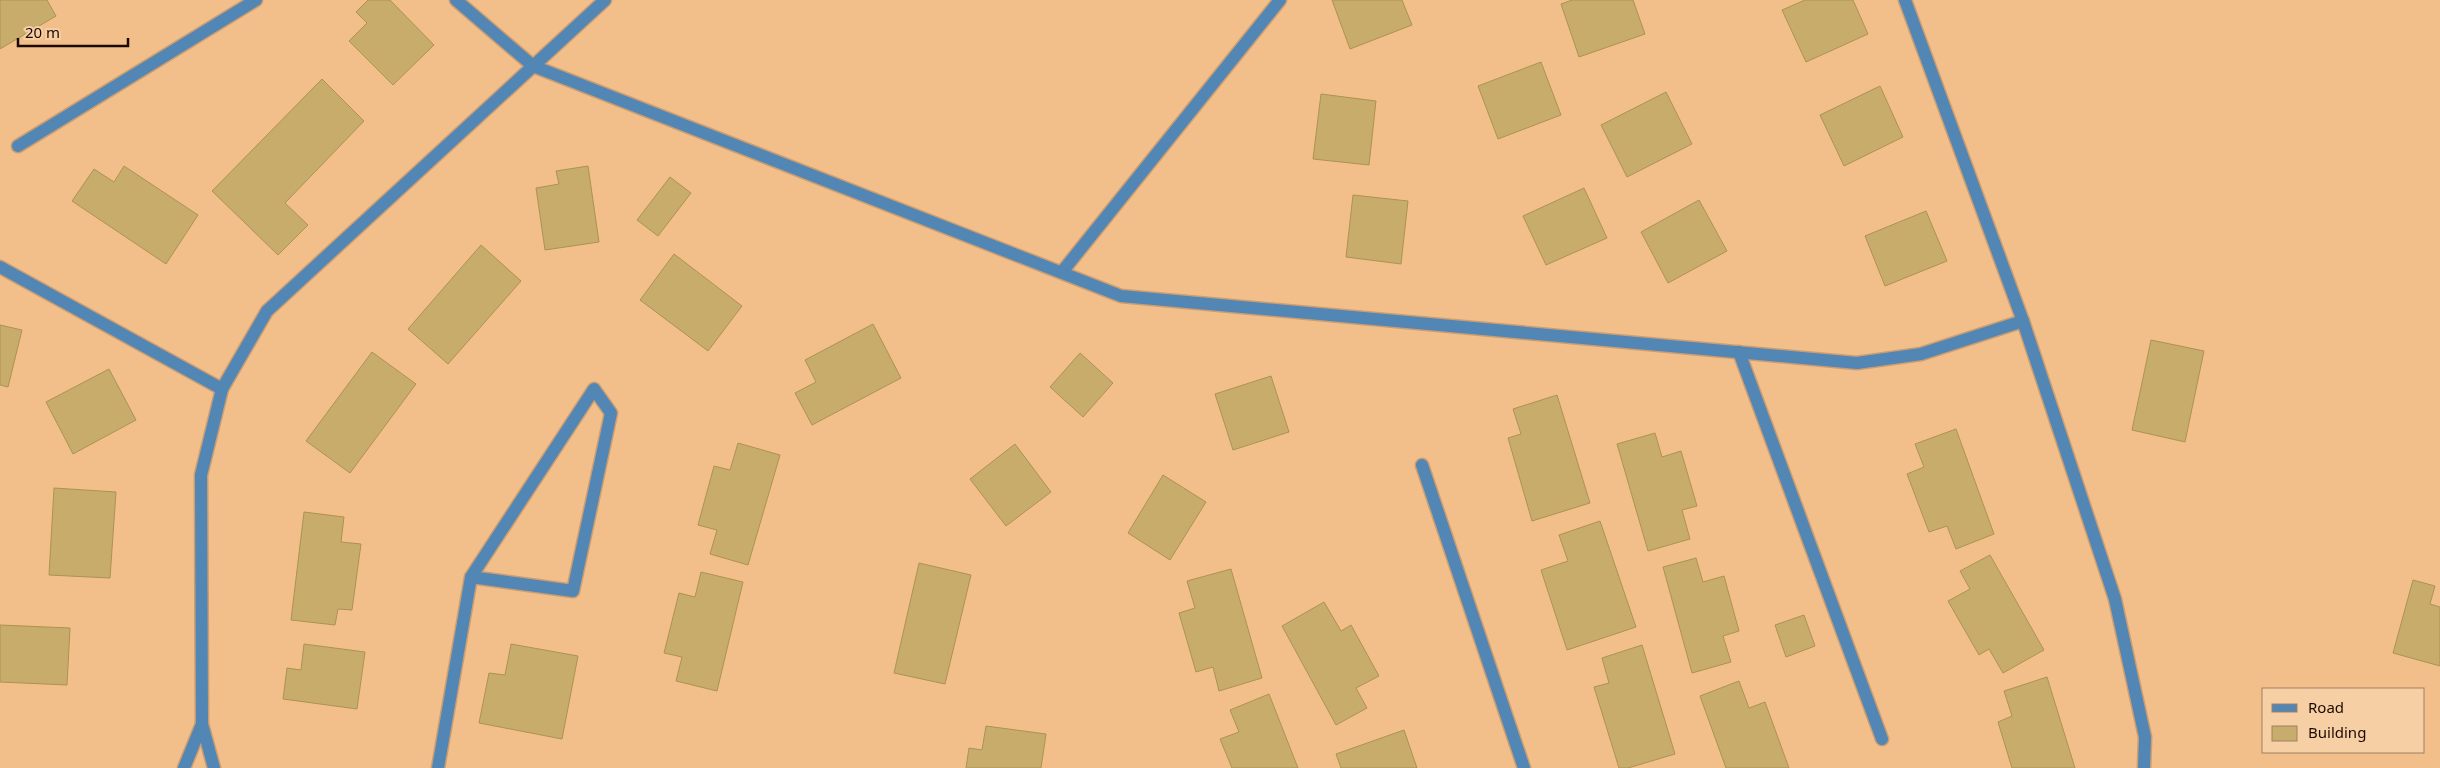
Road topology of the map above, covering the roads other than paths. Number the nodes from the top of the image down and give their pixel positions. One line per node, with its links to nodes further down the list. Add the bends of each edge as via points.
1 (256, 0): 7 (street)
2 (456, 0): 6 (street)
3 (604, 0): 6 (street)
4 (1280, 0): 9 (street)
5 (1905, 0): 10 (street)
6 (533, 66): 9 (street); 12 (street, via 267,311)
7 (18, 146)
8 (0, 267): 12 (street)
9 (1062, 272): 11 (street, via 1121,296)
10 (2023, 321): 11 (street, via 1922,354 1857,363); 21 (street, via 2115,598 2145,737)
11 (1739, 352): 16 (street)
12 (222, 389): 15 (street, via 201,475)
13 (1422, 465): 20 (street)
14 (471, 577): 14 (street, via 482,561 594,389 610,413 573,591); 19 (street)
15 (202, 724): 17 (street); 18 (street)
16 (1882, 739)
17 (184, 768)
18 (214, 768)
19 (438, 768)
20 (1524, 768)
21 (2144, 768)

